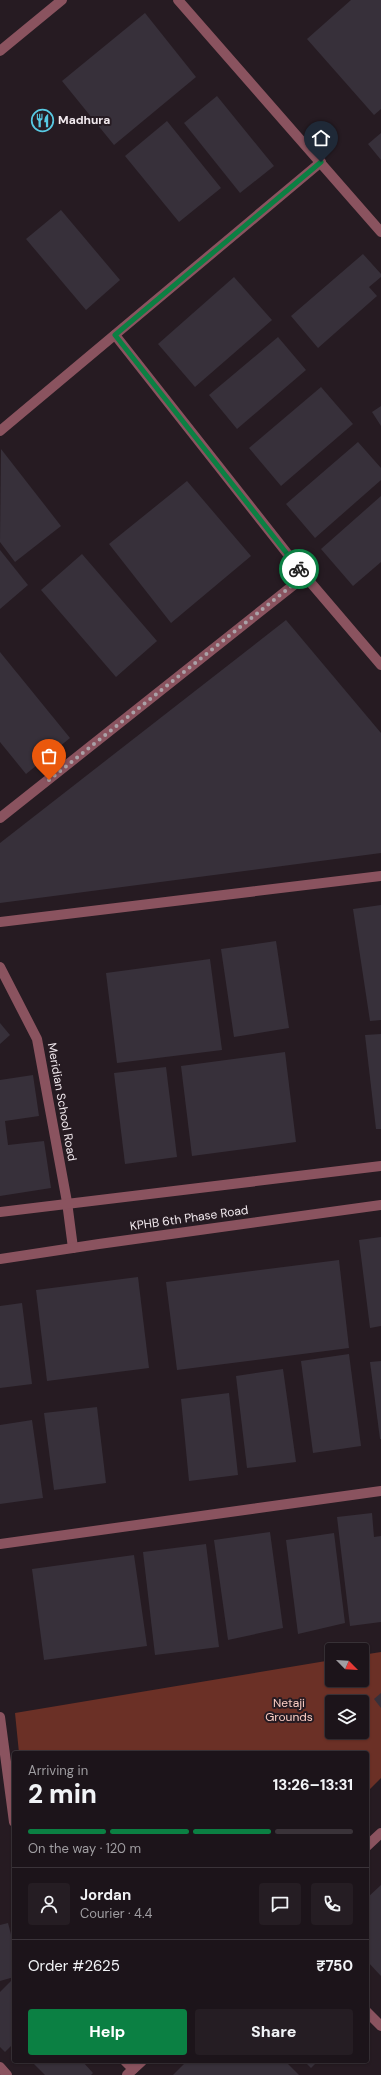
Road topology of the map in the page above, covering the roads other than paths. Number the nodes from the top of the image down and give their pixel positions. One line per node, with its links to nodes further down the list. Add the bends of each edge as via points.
1 (62, 0): 3 (street)
2 (178, 0): 4 (street)
3 (0, 51)
4 (321, 162): 5 (street); 6 (street)
5 (381, 232)
6 (115, 335): 7 (street); 8 (street)
7 (0, 431)
8 (304, 576): 9 (street); 10 (street)
9 (381, 665)
10 (0, 818)
11 (381, 876): 12 (street)
12 (0, 922)
13 (0, 967): 15 (street, Meridian School Road, via 37,1039)
14 (381, 1166): 15 (street)
15 (67, 1202): 17 (street); 18 (street, Meridian School Road)
16 (381, 1205): 18 (street, KPHB 6th Phase Road)
17 (0, 1212)
18 (72, 1248): 19 (street, KPHB 6th Phase Road)
19 (0, 1259)
20 (381, 1491): 21 (street)
21 (0, 1544)
22 (0, 1717): 23 (street)
23 (12, 1807)
24 (381, 1833): 25 (street)
25 (369, 1844)
26 (369, 2014): 27 (street)
27 (381, 2026)
28 (140, 2063): 30 (street)
29 (0, 2067): 31 (street)
30 (130, 2072)
31 (7, 2075)

